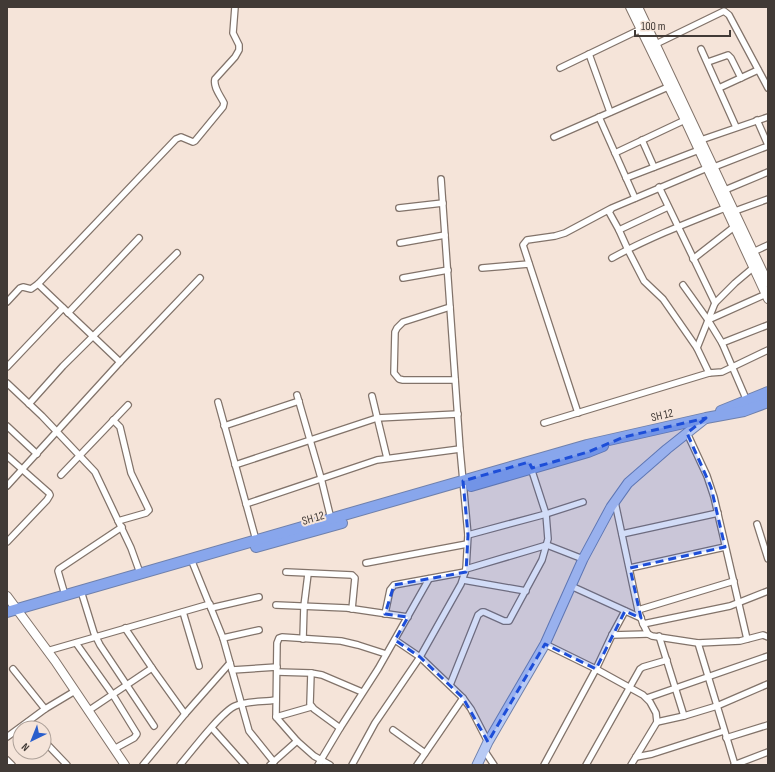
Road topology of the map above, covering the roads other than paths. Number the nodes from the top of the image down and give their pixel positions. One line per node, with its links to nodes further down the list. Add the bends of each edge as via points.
1 (235, 7): 61 (street, via 233,33 239,50 214,82 224,105 195,141 179,137 176,139)
2 (630, 7): 4 (main road)
3 (638, 7): 5 (main road)
4 (641, 29): 7 (street); 12 (main road)
5 (656, 44): 10 (street, via 724,11 729,15); 23 (main road)
6 (702, 49): 8 (street)
7 (589, 54): 9 (street); 15 (street)
8 (708, 62): 11 (street, via 728,55); 13 (street)
9 (560, 68)
10 (758, 70): 11 (street); 14 (street)
11 (741, 78): 13 (street)
12 (668, 86): 15 (street); 18 (main road)
13 (719, 88): 20 (street)
14 (768, 88)
15 (610, 112): 16 (street)
16 (599, 117): 21 (street); 26 (street)
17 (768, 117): 19 (street)
18 (685, 120): 22 (street); 23 (main road)
19 (757, 120): 20 (street); 24 (street)
20 (736, 127): 23 (street)
21 (554, 137)
22 (642, 140): 26 (street); 27 (street)
23 (698, 141): 25 (main road); 28 (main road)
24 (768, 146): 28 (street)
25 (699, 150): 27 (street); 28 (main road)
26 (615, 153): 30 (street)
27 (654, 167): 30 (street)
28 (710, 167): 32 (street); 33 (main road); 39 (main road)
29 (768, 172): 33 (street)
30 (626, 178): 34 (street)
31 (441, 179): 36 (street)
32 (659, 187): 34 (street); 37 (street)
33 (725, 190): 41 (main road)
34 (635, 198): 40 (street)
35 (768, 199): 41 (street)
36 (443, 203): 38 (street); 45 (street)
37 (668, 207): 43 (street); 44 (street)
38 (398, 208)
39 (726, 208): 42 (main road); 43 (street)
40 (610, 209): 44 (street, via 610,215); 54 (street, via 565,233 525,241 523,245)
41 (735, 211): 42 (main road)
42 (737, 225): 50 (main road); 53 (street); 55 (main road)
43 (678, 227): 49 (street); 53 (street)
44 (619, 230): 49 (street)
45 (445, 235): 47 (street); 57 (street)
46 (139, 238): 68 (street)
47 (400, 243)
48 (768, 245): 50 (street)
49 (628, 250): 52 (street); 73 (street, via 644,282 663,299)
50 (753, 252): 60 (main road)
51 (177, 253): 71 (street)
52 (612, 258)
53 (693, 259): 65 (street)
54 (530, 264): 56 (street); 88 (street)
55 (754, 267): 63 (main road); 65 (street)
56 (482, 268)
57 (448, 270): 59 (street); 66 (street)
58 (200, 278): 75 (street)
59 (403, 278)
60 (768, 283)
61 (38, 284): 64 (street, via 31,289 20,288); 67 (street)
62 (683, 285): 69 (street)
63 (767, 297): 69 (street)
64 (7, 302)
65 (715, 303): 69 (street)
66 (450, 307): 79 (street); 79 (street, via 400,324 395,332 394,373 403,380)
67 (63, 308): 68 (street); 76 (street)
68 (68, 313): 71 (street)
69 (708, 320): 72 (street); 73 (street)
70 (768, 325): 72 (street)
71 (93, 337): 75 (street); 86 (street)
72 (722, 343): 77 (street)
73 (697, 348): 78 (street)
74 (768, 350): 77 (street)
75 (120, 362): 96 (street)
76 (7, 367)
77 (732, 367): 78 (street, via 722,372); 83 (street)
78 (709, 373): 88 (street)
79 (455, 380): 89 (street)
80 (7, 383): 86 (street)
81 (768, 392): 83 (highway, SH 12)
82 (372, 396): 90 (street)
83 (747, 401): 91 (highway, SH 12)
84 (218, 402): 95 (street)
85 (768, 402): 91 (highway, SH 12, via 744,411)
86 (29, 404): 96 (street)
87 (128, 405): 92 (street)
88 (578, 413): 93 (street)
89 (458, 414): 90 (street); 99 (street)
90 (378, 418): 98 (street); 103 (street)
91 (706, 418): 97 (main road); 105 (highway, SH 12, via 587,445)
92 (113, 420): 101 (street); 117 (street, via 120,427 130,473 149,510)
93 (544, 423)
94 (7, 426): 100 (street)
95 (224, 426): 98 (street, via 298,398); 104 (street)
96 (58, 432): 100 (street); 101 (street)
97 (687, 433): 112 (main road, via 628,484); 114 (street, via 707,476)
98 (310, 440): 104 (street); 108 (street)
99 (460, 449): 103 (street); 109 (street)
100 (38, 454): 106 (street)
101 (79, 455): 107 (street); 117 (street, via 95,472)
102 (7, 456): 106 (street)
103 (387, 458): 108 (street)
104 (236, 465): 113 (street)
105 (530, 465): 109 (highway, SH 12); 115 (street)
106 (22, 470): 110 (street); 123 (street, via 50,495)
107 (61, 475)
108 (321, 478): 113 (street); 116 (street)
109 (463, 484): 116 (highway, SH 12); 121 (street); 129 (highway, SH 12)
110 (7, 486)
111 (583, 502): 115 (street)
112 (615, 502): 120 (street); 127 (main road)
113 (246, 504): 122 (street)
114 (718, 513): 120 (street); 126 (street)
115 (546, 514): 121 (street); 125 (street)
116 (331, 519): 122 (highway, SH 12)
117 (118, 521): 119 (street)
118 (757, 524): 128 (street)
119 (122, 527): 134 (street); 143 (street, via 59,569)
120 (622, 534): 131 (street)
121 (468, 535): 124 (street)
122 (256, 540): 129 (highway, SH 12)
123 (7, 542)
124 (467, 544): 130 (street); 132 (street)
125 (547, 546): 127 (street); 132 (street); 140 (street)
126 (725, 548): 131 (street); 138 (street)
127 (583, 559): 139 (main road)
128 (768, 560)
129 (192, 562): 134 (highway, SH 12); 142 (highway, SH 12); 148 (street)
130 (366, 563)
131 (630, 568): 151 (street)
132 (466, 570): 136 (street); 137 (street)
133 (286, 572): 135 (street)
134 (140, 573): 142 (highway, SH 12)
135 (308, 574): 149 (street); 150 (street, via 354,576)
136 (429, 579): 155 (street, via 394,585 390,590); 157 (street)
137 (463, 580): 140 (street); 177 (street)
138 (734, 581): 146 (street); 151 (street)
139 (571, 586): 152 (street); 173 (main road)
140 (526, 591): 190 (street, via 509,621 484,612 480,613)
141 (767, 593): 146 (street)
142 (82, 594): 143 (highway, SH 12); 153 (highway, SH 12); 165 (street)
143 (65, 595): 153 (highway, SH 12)
144 (7, 596): 153 (main road)
145 (259, 597): 148 (street)
146 (739, 603): 159 (street); 169 (street)
147 (276, 605): 149 (street)
148 (211, 606): 154 (street); 166 (street)
149 (304, 606): 150 (street); 168 (street)
150 (352, 609): 155 (street)
151 (638, 610): 158 (street)
152 (625, 611): 158 (street); 163 (street)
153 (15, 612): 156 (highway, SH 12); 174 (main road)
154 (183, 612): 160 (street); 180 (street)
155 (385, 614): 157 (street)
156 (7, 618)
157 (408, 618): 170 (street)
158 (641, 618): 159 (street)
159 (643, 624): 162 (street)
160 (125, 628): 165 (street); 181 (street)
161 (259, 630): 166 (street)
162 (648, 634): 163 (street); 164 (street)
163 (612, 635): 185 (street)
164 (659, 636): 172 (street); 178 (street)
165 (96, 638): 171 (street); 189 (street)
166 (223, 638): 179 (street)
167 (768, 638): 169 (street, via 763,635)
168 (303, 639): 175 (street, via 341,641); 183 (street, via 279,638)
169 (747, 639): 172 (street)
170 (395, 640): 175 (street); 177 (street)
171 (76, 643): 174 (street); 195 (street)
172 (698, 643): 187 (street)
173 (545, 644): 185 (street); 217 (main road)
174 (47, 651): 193 (main road)
175 (386, 654): 194 (street)
176 (768, 656): 187 (street)
177 (420, 657): 190 (street); 233 (street, via 375,723)
178 (667, 660): 191 (street, via 643,667); 192 (street)
179 (230, 663): 184 (street); 204 (street)
180 (199, 666)
181 (152, 668): 189 (street); 204 (street)
182 (13, 669): 202 (street)
183 (277, 669): 184 (street); 186 (street); 198 (street)
184 (232, 670): 199 (street)
185 (596, 670): 191 (street); 237 (street)
186 (310, 673): 194 (street, via 329,677); 201 (street, via 309,700)
187 (709, 678): 192 (street); 200 (street)
188 (768, 684): 200 (street)
189 (127, 685): 195 (street); 210 (street)
190 (450, 685): 196 (street)
191 (629, 688): 197 (street); 238 (street)
192 (675, 688): 197 (street); 205 (street)
193 (75, 691): 202 (street); 203 (main road)
194 (362, 692): 212 (street)
195 (113, 695): 203 (street); 219 (street, via 137,734)
196 (463, 698): 217 (street, via 471,709); 221 (street)
197 (647, 698): 208 (street, via 656,713)
198 (276, 700): 199 (street); 206 (street)
199 (242, 704): 211 (street, via 230,709); 225 (street, via 249,731)
200 (717, 706): 205 (street); 214 (street)
201 (312, 707): 206 (street); 212 (street)
202 (45, 709): 207 (street)
203 (88, 711): 219 (main road)
204 (185, 714): 229 (street)
205 (684, 716): 208 (street)
206 (276, 717): 216 (street)
207 (31, 720)
208 (657, 722): 222 (street)
209 (768, 725): 215 (street)
210 (154, 726)
211 (212, 728): 230 (street); 231 (street)
212 (340, 728): 224 (street)
213 (393, 730): 221 (street)
214 (724, 731): 215 (street); 222 (street, via 657,753)
215 (726, 738): 240 (street)
216 (297, 741): 224 (street); 225 (street)
217 (486, 746): 235 (main road); 236 (street)
218 (52, 749): 227 (street)
219 (114, 750): 228 (main road)
220 (768, 752): 240 (street)
221 (425, 753): 234 (street)
222 (636, 757): 239 (street)
223 (7, 760): 226 (street)
224 (319, 762): 232 (street)
225 (272, 763)
226 (12, 765)
227 (67, 765)
228 (125, 765)
229 (143, 765)
230 (180, 765)
231 (245, 765)
232 (330, 765)
233 (352, 765)
234 (417, 765)
235 (477, 765)
236 (494, 765)
237 (544, 765)
238 (586, 765)
239 (631, 765)
240 (734, 765)

